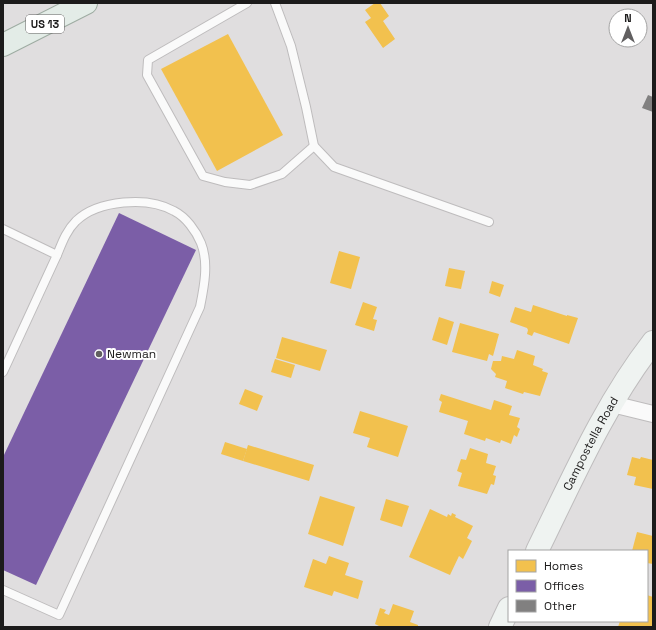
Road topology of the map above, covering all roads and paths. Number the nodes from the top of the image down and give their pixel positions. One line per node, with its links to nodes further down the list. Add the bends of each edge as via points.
1 (86, 3): 4 (main road, US 13)
2 (247, 3): 5 (lane, via 148,60 148,75 203,176 250,185 282,174)
3 (275, 3): 5 (lane, via 291,46)
4 (3, 45)
5 (314, 146): 6 (lane, via 334,167)
6 (489, 222)
7 (3, 229): 8 (lane)
8 (57, 255): 10 (lane); 14 (lane, via 68,230 77,220 101,206 126,202 156,204 175,211 190,224 201,244 205,284 200,306 59,615)
9 (653, 342): 11 (main road, Campostella Road)
10 (3, 372)
11 (612, 404): 12 (street); 13 (main road, Campostella Road)
12 (653, 414)
13 (537, 550)
14 (3, 590)
15 (508, 610): 16 (main road)
16 (500, 627)

